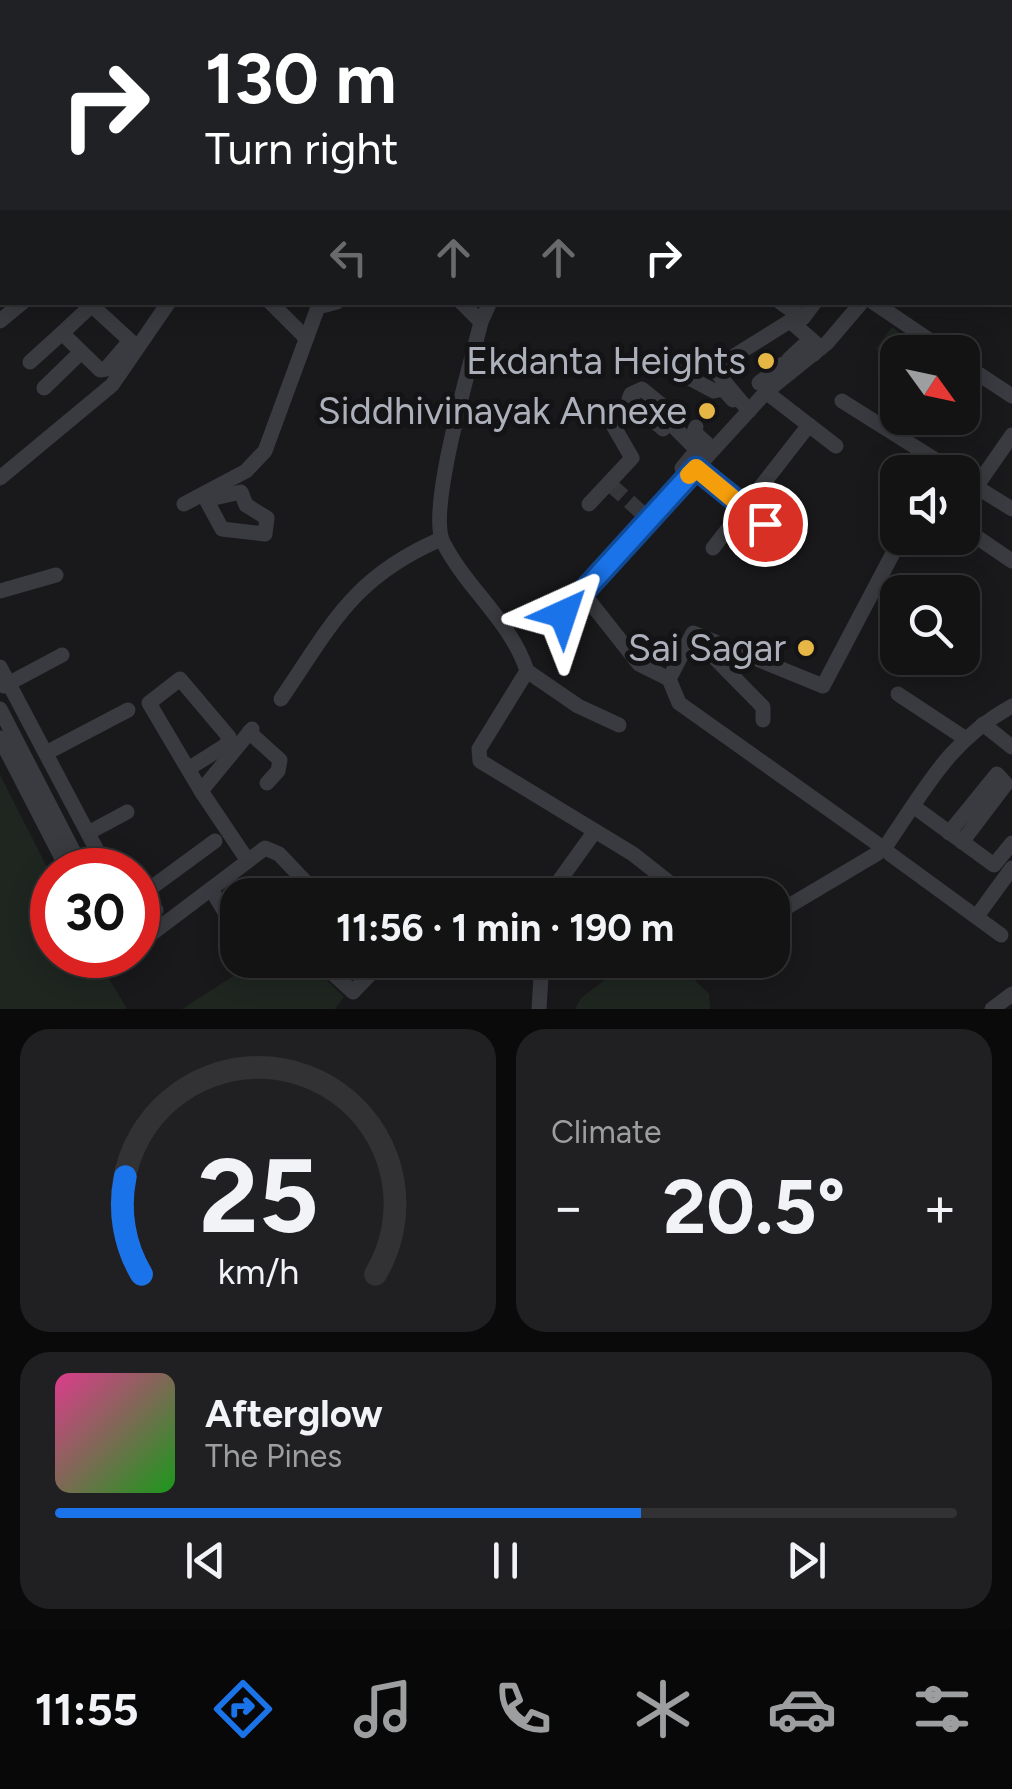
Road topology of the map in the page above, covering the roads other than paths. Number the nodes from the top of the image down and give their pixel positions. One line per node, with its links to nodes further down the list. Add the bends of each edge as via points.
1 (89, 305): 13 (street)
2 (91, 305): 16 (street)
3 (166, 305): 16 (street)
4 (273, 305): 15 (street)
5 (328, 305): 15 (street, via 318,308)
6 (464, 305): 12 (street)
7 (488, 305): 12 (street)
8 (784, 305): 9 (street, via 803,318)
9 (813, 305)
10 (859, 305): 17 (street)
11 (877, 305): 14 (street)
12 (480, 322): 42 (street, via 441,489)
13 (62, 334): 18 (street); 19 (street)
14 (922, 335)
15 (305, 337): 38 (street, via 265,450 246,471)
16 (134, 344): 18 (street, via 103,370); 36 (street, via 112,384 83,414)
17 (818, 351): 22 (street); 22 (street, via 803,346); 26 (street, via 790,321 726,361 718,374)
18 (81, 352): 23 (street)
19 (30, 362)
20 (663, 364): 26 (street, via 723,389)
21 (980, 375): 24 (street)
22 (772, 377): 26 (street); 28 (street)
23 (44, 388)
24 (1012, 396)
25 (842, 402): 34 (street)
26 (744, 411): 33 (street)
27 (670, 422): 33 (street)
28 (808, 425): 32 (street); 40 (street)
29 (614, 426): 39 (street, via 632,457)
30 (696, 426): 33 (street)
31 (1012, 435): 35 (street)
32 (836, 446)
33 (704, 454): 40 (street); 50 (street)
34 (927, 455)
35 (980, 471)
36 (0, 478)
37 (980, 488): 41 (street)
38 (184, 504)
39 (589, 504)
40 (744, 507): 44 (street); 45 (street)
41 (1012, 509)
42 (440, 539): 54 (street, via 519,649); 58 (street, via 372,576)
43 (980, 539): 47 (street)
44 (786, 540)
45 (713, 548)
46 (892, 555): 55 (street, via 823,686 694,633)
47 (1012, 561)
48 (56, 575): 49 (street)
49 (0, 591)
50 (580, 595): 51 (street); 55 (street, via 639,664)
51 (563, 614)
52 (62, 655): 56 (street)
53 (0, 667): 56 (street)
54 (527, 672): 64 (street); 78 (street, via 479,749 480,760)
55 (669, 679): 62 (street, via 680,703)
56 (4, 686): 70 (street)
57 (898, 694): 65 (street)
58 (281, 700)
59 (1012, 706): 63 (street)
60 (0, 709): 83 (street)
61 (128, 710): 70 (street)
62 (701, 714): 67 (street); 67 (street, via 680,692 676,675 696,642 763,707 766,718)
63 (983, 724): 65 (street); 68 (street)
64 (619, 726)
65 (963, 737): 76 (street)
66 (0, 738): 82 (street)
67 (747, 745): 85 (street)
68 (1012, 747)
69 (248, 750): 71 (street)
70 (46, 753): 79 (street)
71 (230, 764): 73 (street, via 251,731 280,760); 74 (street)
72 (188, 769): 72 (street, via 149,704 177,679 191,687 229,737 226,746); 74 (street)
73 (267, 783)
74 (205, 786): 75 (street); 86 (street)
75 (223, 795)
76 (913, 806): 81 (street, via 994,865); 85 (street)
77 (126, 812): 79 (street)
78 (595, 831): 89 (street); 90 (street)
79 (88, 832): 84 (street)
80 (215, 841): 91 (street)
81 (1012, 842)
82 (57, 848)
83 (72, 848)
84 (99, 848)
85 (884, 849): 94 (street); 95 (street)
86 (248, 861): 88 (street, via 272,848); 92 (street)
87 (1012, 868): 95 (street)
88 (301, 878)
89 (561, 878)
90 (661, 878)
91 (160, 880)
92 (211, 888): 93 (street); 96 (street)
93 (220, 903)
94 (790, 905)
95 (976, 916): 97 (street)
96 (160, 927)
97 (1001, 936)
98 (338, 978): 99 (street, via 353,992)
99 (365, 978)
100 (541, 978): 102 (street)
101 (1012, 994): 103 (street)
102 (539, 1009)
103 (992, 1009)

